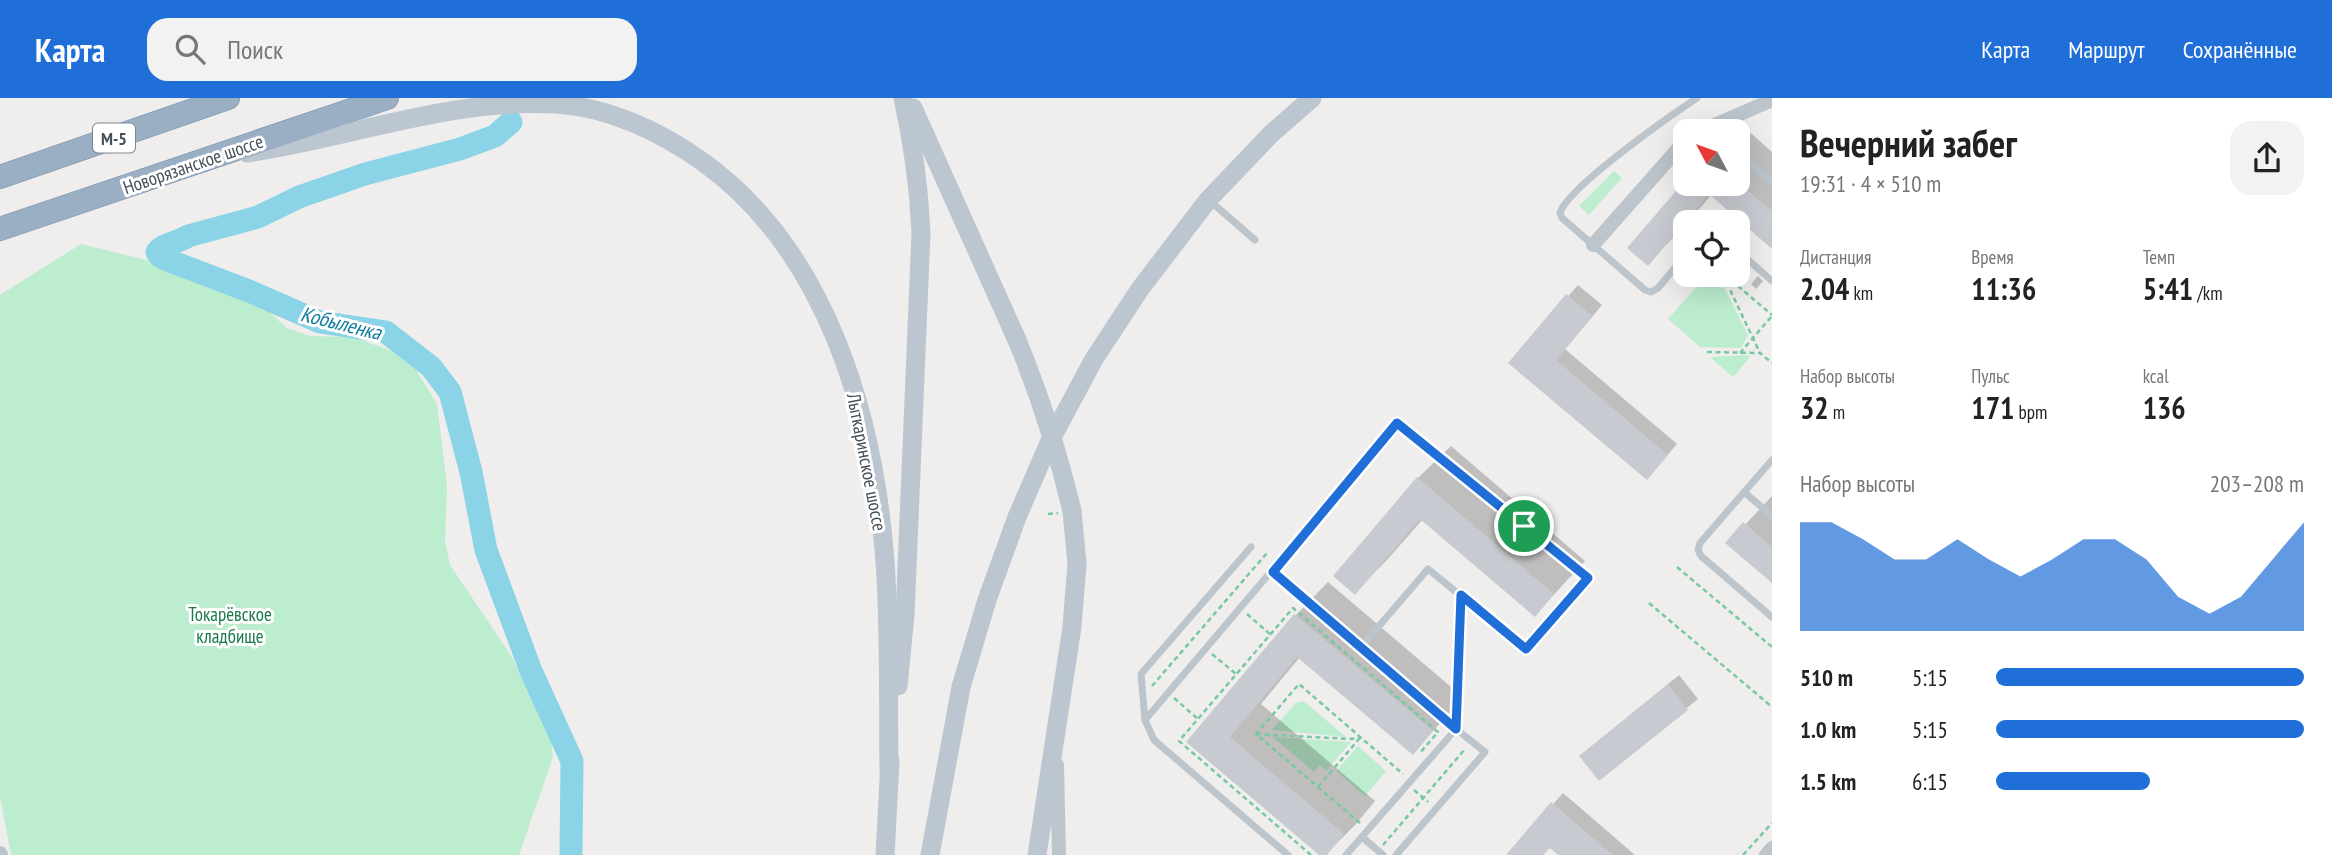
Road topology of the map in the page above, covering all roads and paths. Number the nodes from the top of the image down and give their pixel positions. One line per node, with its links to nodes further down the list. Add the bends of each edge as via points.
1 (228, 98): 12 (highway, М-5)
2 (387, 98): 10 (highway, Новорязанское шоссе)
3 (903, 98): 50 (main road, Лыткаринское шоссе, via 916,166 921,233 905,615)
4 (909, 98): 45 (main road, bridge, via 1040,396 1072,511 1076,577)
5 (1312, 98): 14 (main road)
6 (1697, 98): 17 (lane, via 1636,141 1561,207 1562,218)
7 (1772, 100): 8 (street)
8 (1731, 119)
9 (1673, 155): 17 (street)
10 (214, 157): 15 (highway, Новорязанское шоссе); 50 (main road, Лыткаринское шоссе, via 284,147 459,108 512,102 560,104 645,127 722,176 783,244 811,288 840,348 862,418 885,562)
11 (1750, 163): 13 (lane)
12 (0, 177)
13 (1772, 182)
14 (1208, 200): 16 (lane); 63 (main road, via 1094,359 1049,443 1017,517 961,687)
15 (0, 229)
16 (1255, 240)
17 (1593, 245): 19 (lane, via 1651,292)
18 (1750, 262): 20 (lane)
19 (1673, 270)
20 (1772, 281)
21 (1730, 287): 24 (path)
22 (1738, 287): 23 (path)
23 (1772, 316): 24 (path)
24 (1753, 338): 26 (path); 27 (path)
25 (1707, 352): 26 (path)
26 (1740, 353): 27 (path)
27 (1760, 353): 28 (path)
28 (1772, 363)
29 (1772, 460): 30 (lane)
30 (1744, 492): 31 (lane); 38 (lane, via 1698,550)
31 (1772, 516)
32 (1251, 547): 41 (lane, via 1141,674)
33 (1267, 554): 41 (path)
34 (1677, 567): 40 (path)
35 (1273, 572): 36 (lane, via 1397,423 1588,578 1526,649); 39 (lane); 43 (lane)
36 (1461, 595): 39 (lane, via 1428,569); 44 (lane)
37 (1649, 603): 42 (path)
38 (1772, 617)
39 (1361, 647): 44 (lane)
40 (1772, 647)
41 (1143, 696): 43 (lane)
42 (1772, 707)
43 (1145, 720): 66 (lane, via 1154,740)
44 (1456, 729): 48 (lane); 51 (lane)
45 (1055, 734): 64 (main road); 65 (street)
46 (1256, 734): 47 (path); 47 (path, via 1299,684); 52 (path)
47 (1361, 738): 51 (path); 52 (path)
48 (1471, 741): 53 (path); 54 (lane, via 1485,752)
49 (1411, 763): 67 (path, via 1438,732 1293,608 1179,741)
50 (889, 772): 62 (main road, Лыткаринское шоссе)
51 (1411, 781): 53 (path); 56 (lane)
52 (1318, 787): 56 (path)
53 (1423, 798): 54 (path); 58 (path)
54 (1436, 809): 61 (lane)
55 (1772, 823): 69 (path)
56 (1369, 828): 57 (lane)
57 (1362, 837): 60 (lane); 68 (lane)
58 (1385, 842): 60 (path); 61 (path)
59 (1772, 848): 70 (street)
60 (1380, 853)
61 (1397, 854)
62 (885, 855)
63 (930, 855)
64 (1037, 855)
65 (1059, 855)
66 (1288, 855)
67 (1311, 855)
68 (1346, 855)
69 (1743, 855)
70 (1766, 855)

